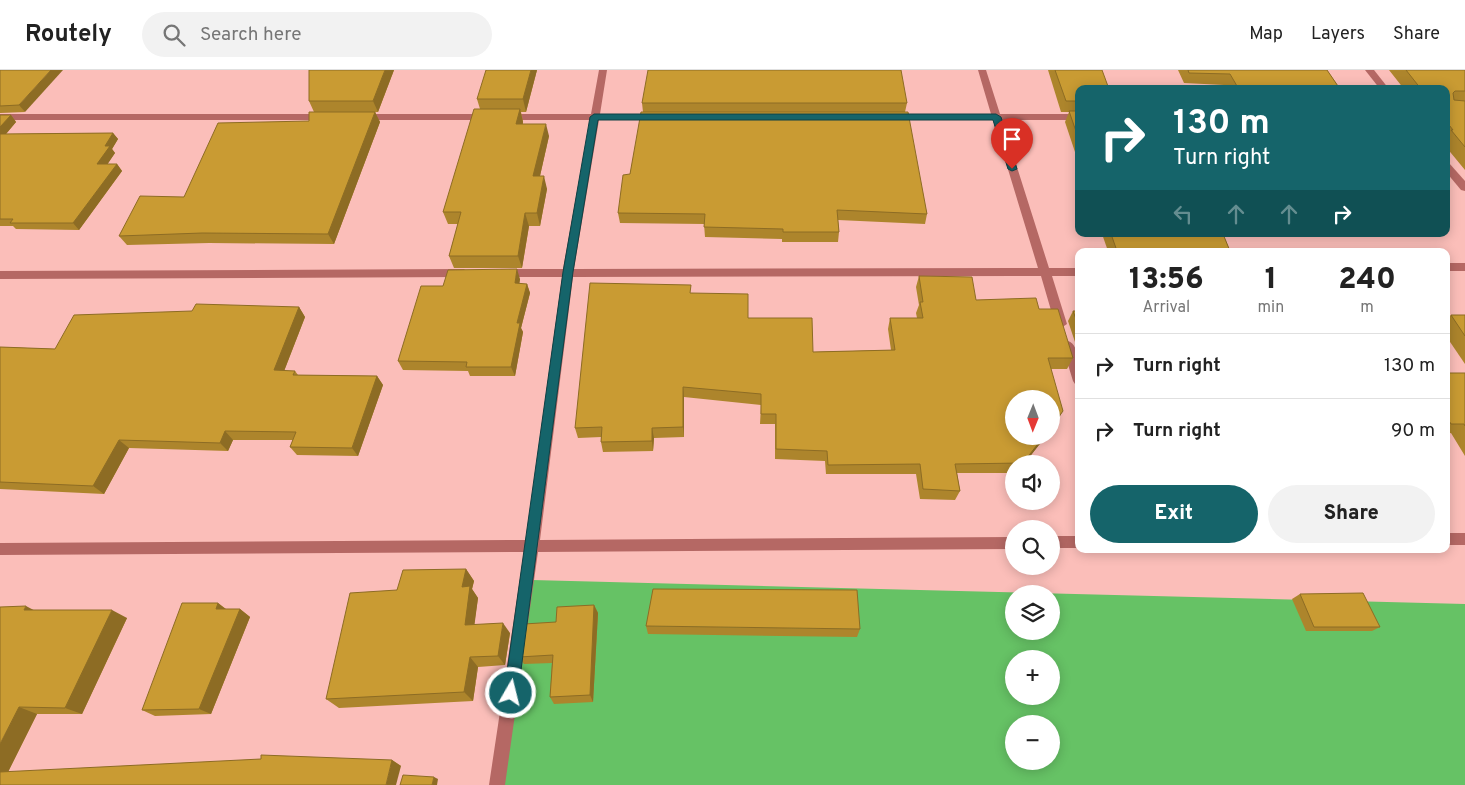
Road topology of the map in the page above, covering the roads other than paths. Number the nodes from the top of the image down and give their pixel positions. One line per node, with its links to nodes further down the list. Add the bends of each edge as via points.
1 (603, 70): 6 (street)
2 (982, 70): 9 (street)
3 (1369, 70): 4 (street)
4 (1381, 85)
5 (0, 117): 6 (street)
6 (594, 117): 7 (street); 15 (street)
7 (664, 117)
8 (880, 117): 9 (street)
9 (996, 117): 10 (street); 16 (street)
10 (1075, 117)
11 (1450, 170): 12 (street)
12 (1465, 188)
13 (1465, 266): 14 (street)
14 (1450, 267)
15 (568, 272): 16 (street); 18 (street); 25 (street)
16 (1044, 272): 17 (street); 19 (street)
17 (1075, 272)
18 (0, 276)
19 (1075, 369)
20 (1450, 539): 21 (street)
21 (1465, 539)
22 (1060, 542): 23 (street)
23 (1075, 542)
24 (1005, 543): 25 (street)
25 (532, 545): 26 (street); 27 (street)
26 (0, 549)
27 (497, 785)

